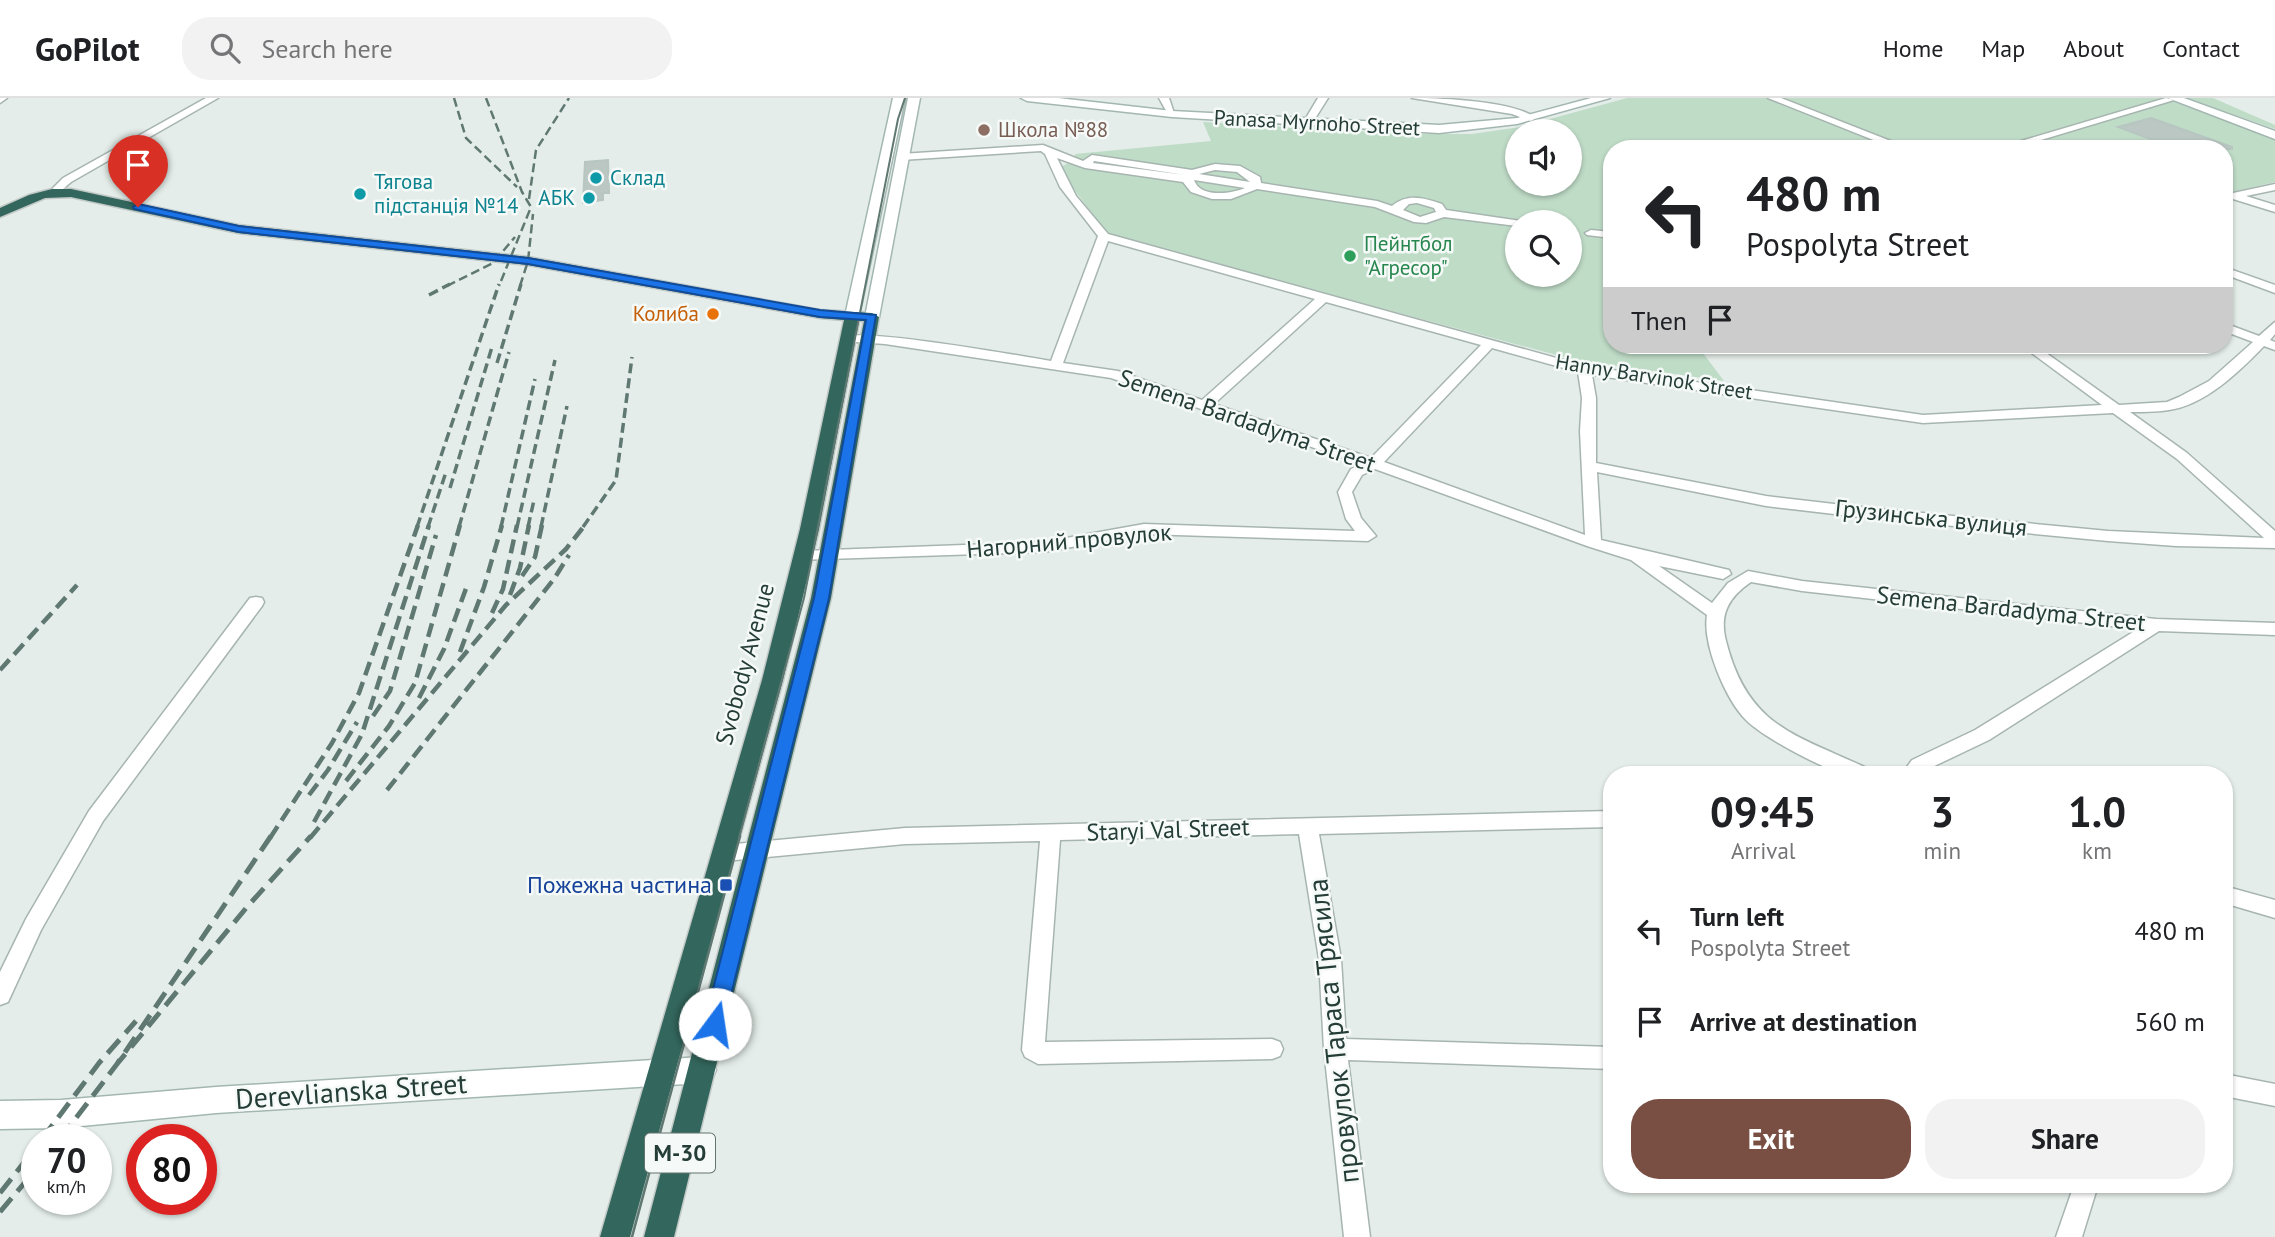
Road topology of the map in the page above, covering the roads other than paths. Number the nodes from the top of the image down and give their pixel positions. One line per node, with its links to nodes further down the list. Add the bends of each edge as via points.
1 (213, 98): 22 (street, via 67,180 58,188)
2 (899, 98): 37 (main road, Svobody Avenue)
3 (914, 98): 20 (main road, Svobody Avenue)
4 (1027, 98): 12 (main road, Panasa Myrnoho Street)
5 (1164, 98): 12 (street)
6 (1323, 98): 14 (street)
7 (1417, 98): 13 (street, via 1514,111)
8 (1599, 98): 13 (main road, Panasa Myrnoho Street)
9 (1773, 98): 17 (street)
10 (2172, 99): 16 (main road); 18 (street)
11 (2252, 113): 15 (main road)
12 (1172, 114): 14 (main road, Panasa Myrnoho Street)
13 (1531, 118): 14 (main road, Panasa Myrnoho Street, via 1454,129)
14 (1308, 123)
15 (2275, 123)
16 (2275, 135)
17 (1883, 140)
18 (2030, 140)
19 (1050, 152): 20 (street, via 1031,148); 25 (street, via 1084,161); 32 (street, via 1055,172 1071,198)
20 (901, 157): 37 (main road, Svobody Avenue)
21 (2275, 187): 23 (street)
22 (60, 192): 27 (highway, via 25,200); 37 (highway, via 239,229 528,261 820,314)
23 (2233, 196)
24 (2233, 198): 26 (street)
25 (1400, 207): 28 (street, via 1429,202 1438,205); 28 (street, via 1410,218 1422,220)
26 (2275, 209)
27 (0, 213)
28 (1442, 213): 29 (street)
29 (1505, 221)
30 (1591, 233): 31 (street)
31 (1603, 234)
32 (1104, 236): 35 (street, Hanny Barvinok Street); 42 (street)
33 (2233, 273): 34 (street)
34 (2275, 289)
35 (1324, 297): 39 (street, Hanny Barvinok Street); 44 (street)
36 (2275, 326): 40 (street, Hanny Barvinok Street)
37 (860, 327): 42 (street, Semena Bardadyma Street); 51 (highway, Svobody Avenue / М-30); 52 (highway, Svobody Avenue / М-30)
38 (2233, 330): 40 (street)
39 (1489, 344): 43 (street, Hanny Barvinok Street); 46 (street)
40 (2268, 344): 45 (street, Hanny Barvinok Street, via 2181,402)
41 (2040, 354): 45 (street)
42 (1056, 365): 44 (street, Semena Bardadyma Street, via 1113,374)
43 (1584, 370): 45 (street, Hanny Barvinok Street, via 1923,419); 47 (street)
44 (1204, 406): 46 (street, Semena Bardadyma Street)
45 (2119, 409): 48 (street, via 2182,456)
46 (1374, 464): 49 (street, Semena Bardadyma Street); 52 (street, Нагорний провулок, via 1356,472 1345,492 1354,519 1368,536 1144,529 1044,547)
47 (1590, 466): 48 (street, Грузинська вулиця, via 1766,500 1860,512 2108,537); 49 (street)
48 (2275, 541)
49 (1593, 543): 50 (street, Semena Bardadyma Street)
50 (1633, 555): 53 (street, Semena Bardadyma Street); 55 (street, Semena Bardadyma Street)
51 (803, 556): 52 (street, Нагорний провулок); 66 (highway, Svobody Avenue / М-30)
52 (830, 556): 65 (highway, Svobody Avenue / М-30)
53 (1723, 574)
54 (256, 601): 69 (street, via 96,816 33,925)
55 (1715, 613): 56 (street, Semena Bardadyma Street, via 1734,584 1748,576); 60 (street, via 1718,649 1737,694 1753,717)
56 (2156, 625): 57 (street, Semena Bardadyma Street); 61 (street, via 1982,735)
57 (2235, 629): 58 (street, Semena Bardadyma Street); 59 (street)
58 (2275, 629)
59 (2275, 639)
60 (1845, 766)
61 (1918, 766)
62 (1603, 819): 63 (street, Staryi Val Street)
63 (1308, 826): 64 (street, Staryi Val Street); 71 (street, провулок Тараса Трясила, via 1330,959)
64 (1051, 834): 65 (street, Staryi Val Street, via 905,836); 70 (street, via 1033,1050)
65 (759, 849): 66 (street, Staryi Val Street); 73 (highway, Svobody Avenue / М-30)
66 (725, 853): 74 (highway, Svobody Avenue / М-30)
67 (2233, 897): 68 (street)
68 (2275, 909)
69 (0, 995)
70 (1272, 1049)
71 (1335, 1049): 72 (street); 81 (street, провулок Тараса Трясила)
72 (1603, 1058)
73 (702, 1070): 74 (main road, Derevlianska Street); 80 (highway, Svobody Avenue / М-30)
74 (659, 1072): 77 (main road, Derevlianska Street); 79 (highway, Svobody Avenue / М-30)
75 (2233, 1087): 76 (street)
76 (2275, 1095)
77 (0, 1115)
78 (2083, 1193): 82 (street)
79 (615, 1237)
80 (659, 1237)
81 (1357, 1237)
82 (2069, 1237)

